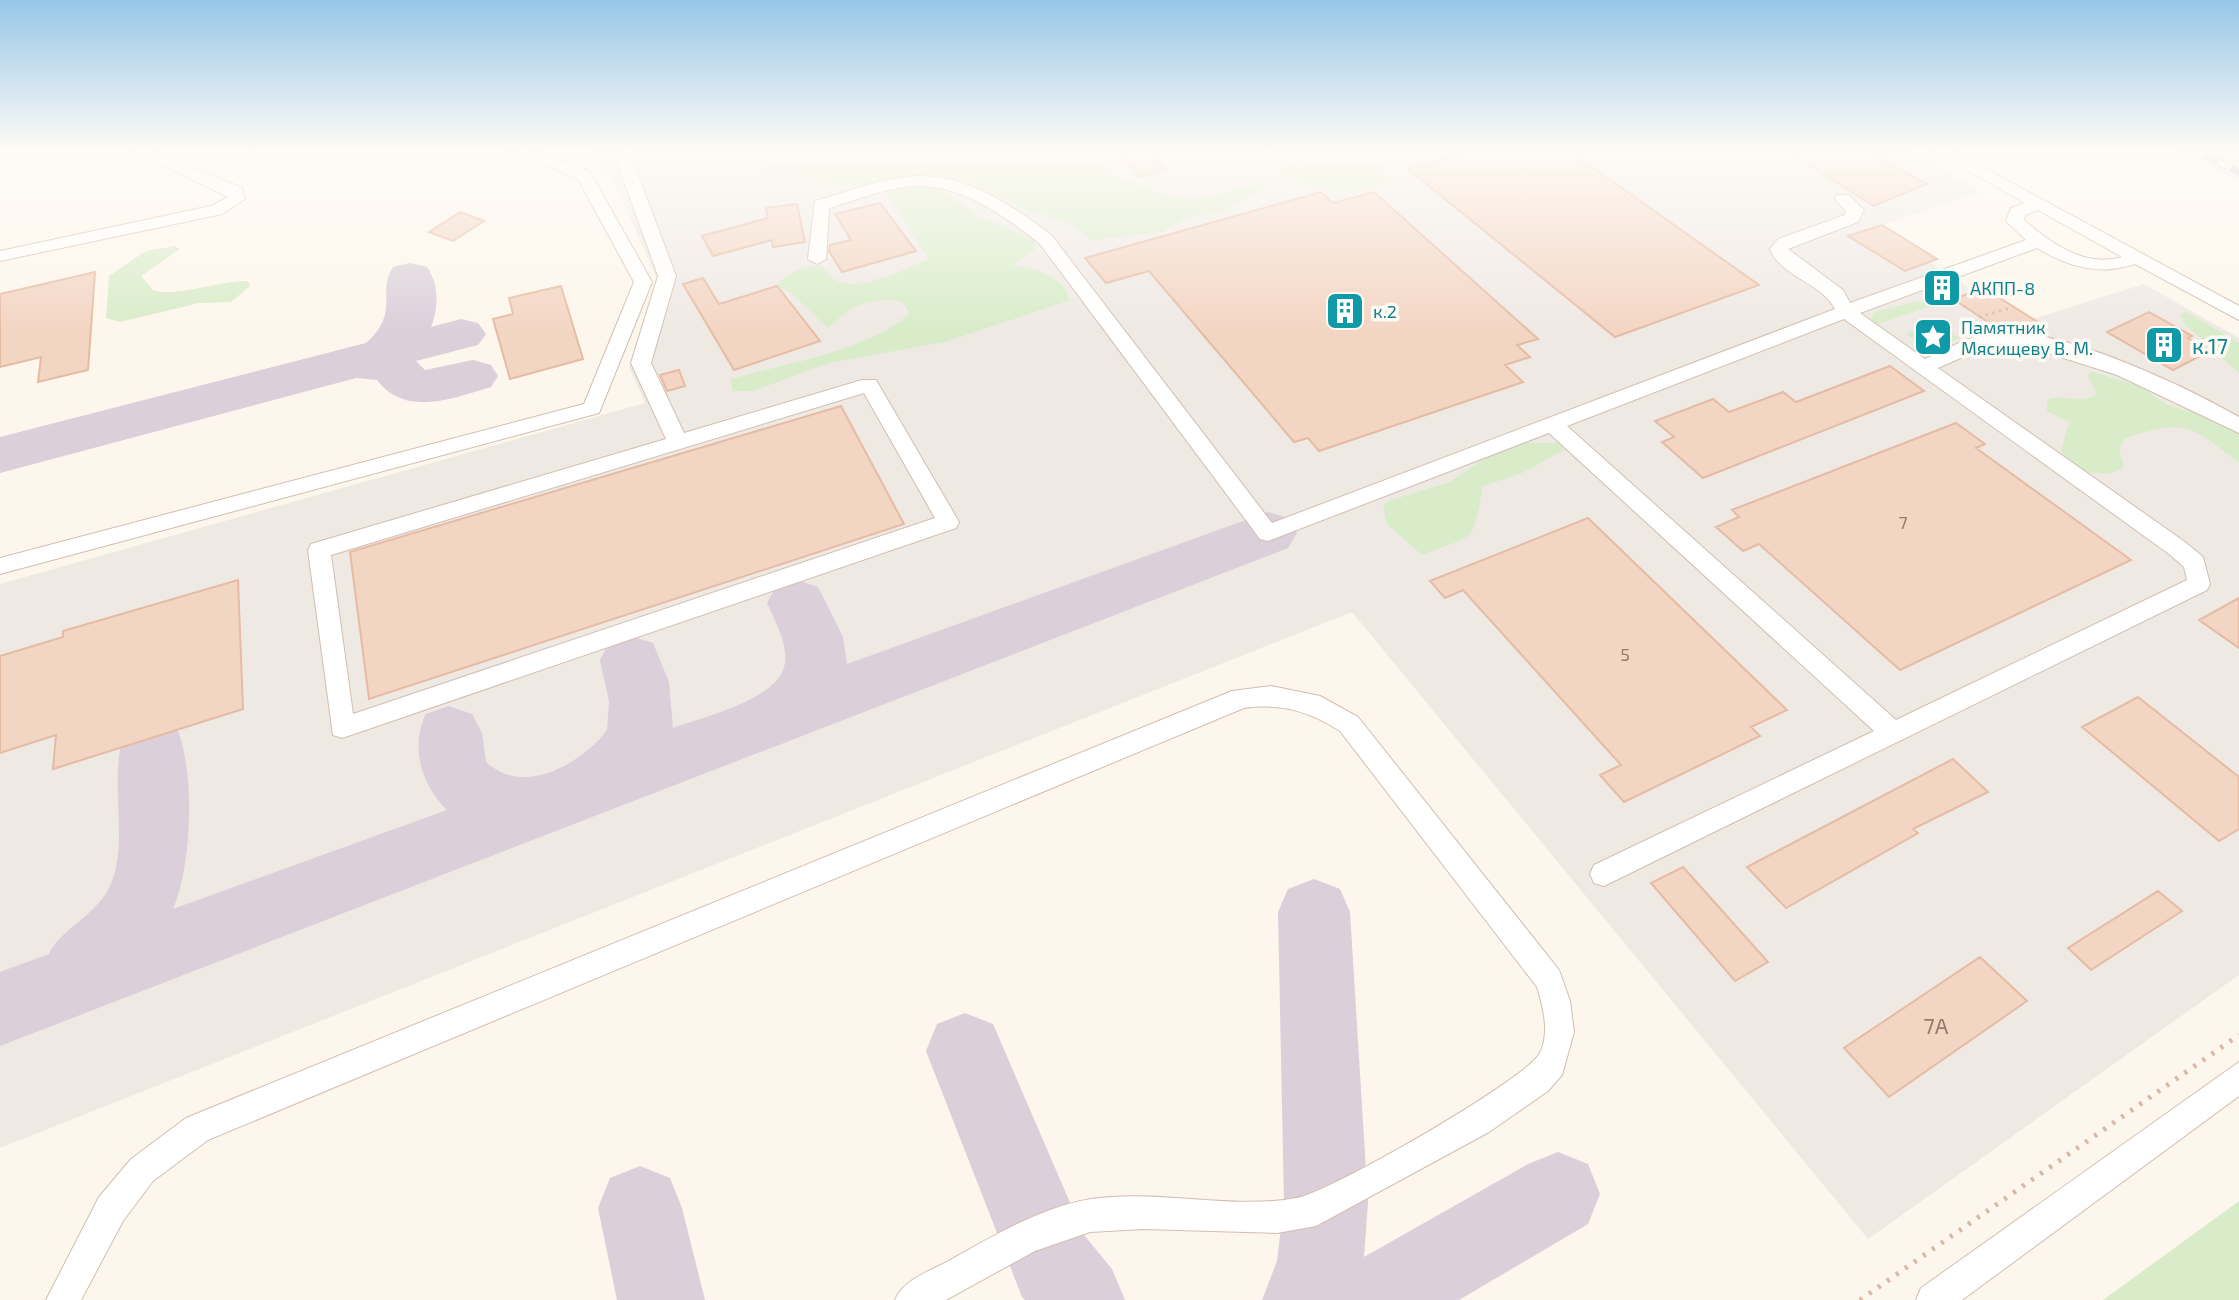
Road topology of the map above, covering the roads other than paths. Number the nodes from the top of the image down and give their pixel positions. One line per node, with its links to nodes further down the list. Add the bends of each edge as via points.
1 (213, 211): 10 (street)
2 (603, 211): 19 (street, via 643,282 592,408)
3 (643, 211): 18 (street, via 667,276 641,363)
4 (821, 211): 11 (street)
5 (999, 211): 16 (street, via 1046,240 1268,533)
6 (1855, 211): 13 (street, via 1848,221 1779,249 1787,261 1836,294)
7 (2021, 211): 9 (street, via 2015,221)
8 (2047, 211): 12 (street)
9 (2040, 241): 12 (street, via 2094,266); 13 (street)
10 (0, 256)
11 (817, 259)
12 (2134, 259): 14 (street)
13 (1845, 311): 15 (street); 16 (street)
14 (2239, 314)
15 (1923, 368): 17 (street, via 1978,344 2020,340 2178,393); 20 (street, via 2177,548 2195,563 2200,576 2199,584)
16 (1552, 424): 20 (street)
17 (2239, 426)
18 (678, 442): 18 (street, via 869,385 948,522 342,728 319,550)
19 (0, 566)
20 (1892, 732): 21 (street)
21 (1604, 874)
22 (2239, 1077): 25 (street)
23 (63, 1300): 24 (street, via 111,1209 142,1170 197,1129 1241,698 1298,698 1322,705 1349,724 1549,980 1561,1039 1550,1067 1514,1099 1304,1214 1266,1220 1088,1216 1040,1233)
24 (912, 1300)
25 (1933, 1300)

